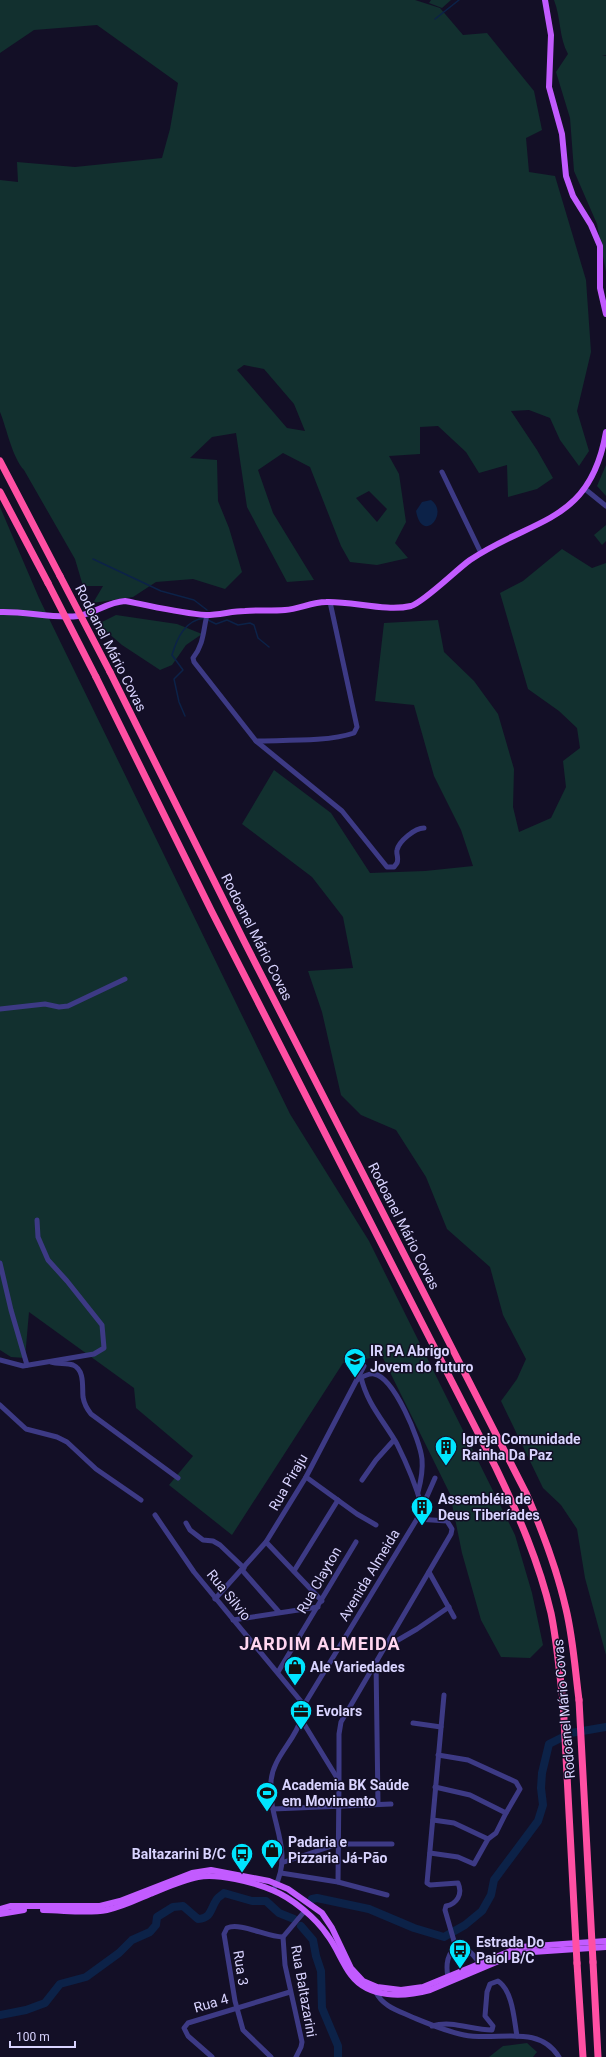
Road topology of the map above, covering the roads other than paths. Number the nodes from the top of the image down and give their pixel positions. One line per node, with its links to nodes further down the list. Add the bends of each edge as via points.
1 (545, 0): 2 (main road, via 550,35 549,87 562,134 566,176 573,196 591,225 600,246 600,288)
2 (606, 314)
3 (606, 432): 6 (main road, via 599,459)
4 (0, 461): 100 (highway, Rodoanel Mário Covas, bridge, via 110,672 539,1523 566,1609 579,1700)
5 (442, 472): 9 (street)
6 (585, 489): 8 (street); 9 (main road, via 555,515)
7 (0, 492): 99 (highway, Rodoanel Mário Covas, bridge, via 496,1468 541,1575 557,1648 562,1700)
8 (606, 506)
9 (481, 553): 10 (main road, via 413,605 385,606)
10 (330, 602): 12 (main road, via 283,611 244,611); 13 (street, via 351,694 356,730 347,735 325,738)
11 (0, 612): 12 (main road, via 72,616 126,601)
12 (207, 615): 13 (street, via 204,636 193,658 194,662)
13 (256, 741): 14 (street, via 342,811 387,867 394,867 397,863 397,850 400,845 415,830)
14 (424, 828)
15 (125, 979): 16 (street, via 68,1006 45,1004)
16 (0, 1009)
17 (38, 1220): 20 (street, via 38,1237 48,1260 96,1317 104,1334 104,1348 100,1351)
18 (0, 1263): 21 (street)
19 (0, 1360): 21 (street, via 15,1365)
20 (49, 1362): 21 (street); 28 (street, via 76,1367 84,1386 83,1397 91,1414)
21 (27, 1365)
22 (364, 1366): 24 (street, Rua Piraju)
23 (362, 1377): 24 (street); 26 (street, via 363,1387 374,1410); 31 (street, via 368,1374 379,1376 406,1412 420,1447 422,1460)
24 (356, 1381): 27 (street, Rua Piraju)
25 (0, 1405): 32 (street, via 26,1429 66,1442 96,1469)
26 (394, 1440): 30 (street); 31 (street)
27 (306, 1476): 33 (street); 39 (street, Rua Piraju)
28 (178, 1478)
29 (435, 1478): 34 (street, Avenida Almeida)
30 (362, 1480)
31 (418, 1492): 34 (street)
32 (141, 1500)
33 (338, 1500): 38 (street); 42 (street)
34 (423, 1508): 36 (street, Avenida Almeida)
35 (156, 1515): 44 (street, Rua Silvio, via 194,1572)
36 (417, 1519): 43 (street, via 446,1522 452,1529 449,1540); 55 (street, Avenida Almeida)
37 (186, 1523): 41 (street, via 190,1530 203,1540 216,1542)
38 (376, 1525)
39 (266, 1542): 41 (street, Rua Piraju); 42 (street)
40 (356, 1542): 45 (street, Rua Clayton)
41 (243, 1569): 44 (street, Rua Piraju); 48 (street)
42 (294, 1571): 45 (street)
43 (429, 1572): 46 (street); 51 (street)
44 (216, 1599): 50 (street, Rua Silvio)
45 (322, 1601): 47 (street, Rua Clayton)
46 (449, 1607): 49 (street); 51 (street)
47 (318, 1608): 48 (street); 53 (street, Rua Clayton)
48 (279, 1612): 50 (street)
49 (454, 1617)
50 (233, 1620): 53 (street, Rua Silvio)
51 (385, 1647): 52 (street)
52 (376, 1661): 60 (street, via 339,1728); 62 (street)
53 (278, 1672): 55 (street, Rua Silvio)
54 (444, 1695): 58 (street)
55 (304, 1705): 56 (street, Avenida Almeida)
56 (301, 1718): 60 (street); 65 (street, via 296,1732 272,1773)
57 (413, 1723): 58 (street)
58 (441, 1727): 59 (street)
59 (438, 1755): 61 (street); 66 (street, via 468,1760 516,1782 520,1790)
60 (339, 1781): 64 (street)
61 (436, 1787): 66 (street, via 470,1795); 67 (street)
62 (378, 1804): 63 (street); 64 (street)
63 (391, 1804)
64 (338, 1805): 65 (street); 69 (street)
65 (273, 1809): 72 (street)
66 (506, 1813): 68 (street, via 496,1833)
67 (433, 1820): 68 (street, via 454,1823); 71 (street)
68 (488, 1839): 71 (street, via 474,1864 458,1857)
69 (338, 1844): 70 (street); 72 (street); 74 (street)
70 (392, 1844)
71 (430, 1853): 87 (street, via 427,1883 458,1883 460,1888 457,1902 446,1906 445,1910)
72 (284, 1862): 73 (street)
73 (281, 1874): 74 (street); 75 (street)
74 (338, 1882): 76 (street)
75 (278, 1887): 77 (main road); 78 (main road); 79 (main road, via 269,1881 211,1870 192,1873 120,1901 100,1906 12,1906); 81 (main road, via 220,1877 199,1877 107,1910 23,1910)
76 (387, 1895)
77 (302, 1898): 78 (main road); 82 (main road)
78 (295, 1904): 80 (main road)
79 (0, 1909)
80 (304, 1912): 83 (main road); 84 (street, Rua Baltazarini)
81 (0, 1914)
82 (324, 1917): 83 (main road); 89 (main road, via 355,1973 369,1984 389,1990 412,1990)
83 (318, 1924): 91 (main road, via 328,1935 350,1974 360,1984)
84 (283, 1938): 90 (street, Rua Baltazarini); 92 (street, Rua 3, via 240,1927 230,1926 225,1929)
85 (606, 1941): 88 (main road, via 520,1947)
86 (606, 1946): 91 (main road, via 518,1953 418,1993 396,1995)
87 (456, 1948): 88 (street, via 469,1950); 89 (street, via 450,1953 446,1965)
88 (480, 1963): 89 (main road)
89 (448, 1977)
90 (290, 1992): 92 (street, Rua 4); 97 (street, Rua Baltazarini, via 302,2042)
91 (376, 1992): 93 (street, via 379,1998 391,2007)
92 (236, 2008): 95 (street, Rua 4, via 193,2020 184,2028 186,2034); 96 (street, Rua 3, via 247,2036)
93 (432, 2026): 94 (street, via 475,2037); 94 (street, via 454,2023 492,2030 493,2026 485,2016 487,1992 490,1984 498,1981 509,1997)
94 (517, 2036): 98 (street, via 547,2042)
95 (212, 2057)
96 (271, 2057)
97 (296, 2057)
98 (559, 2057)
99 (583, 2057)
100 (598, 2057)

